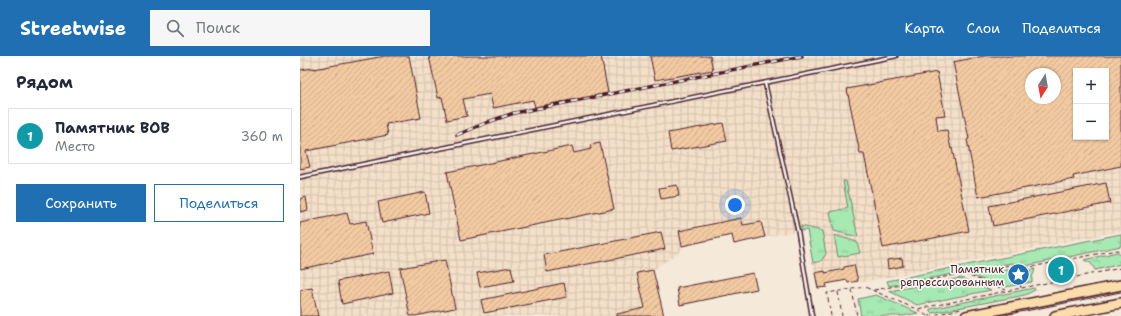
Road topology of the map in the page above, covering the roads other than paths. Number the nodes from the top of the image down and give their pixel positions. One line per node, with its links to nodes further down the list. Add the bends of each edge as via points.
1 (896, 56): 2 (lane)
2 (765, 83): 3 (lane); 6 (lane, via 798,232)
3 (300, 176)
4 (1121, 285): 7 (highway)
5 (1121, 303): 8 (highway)
6 (812, 316)
7 (966, 316)
8 (1055, 316)

